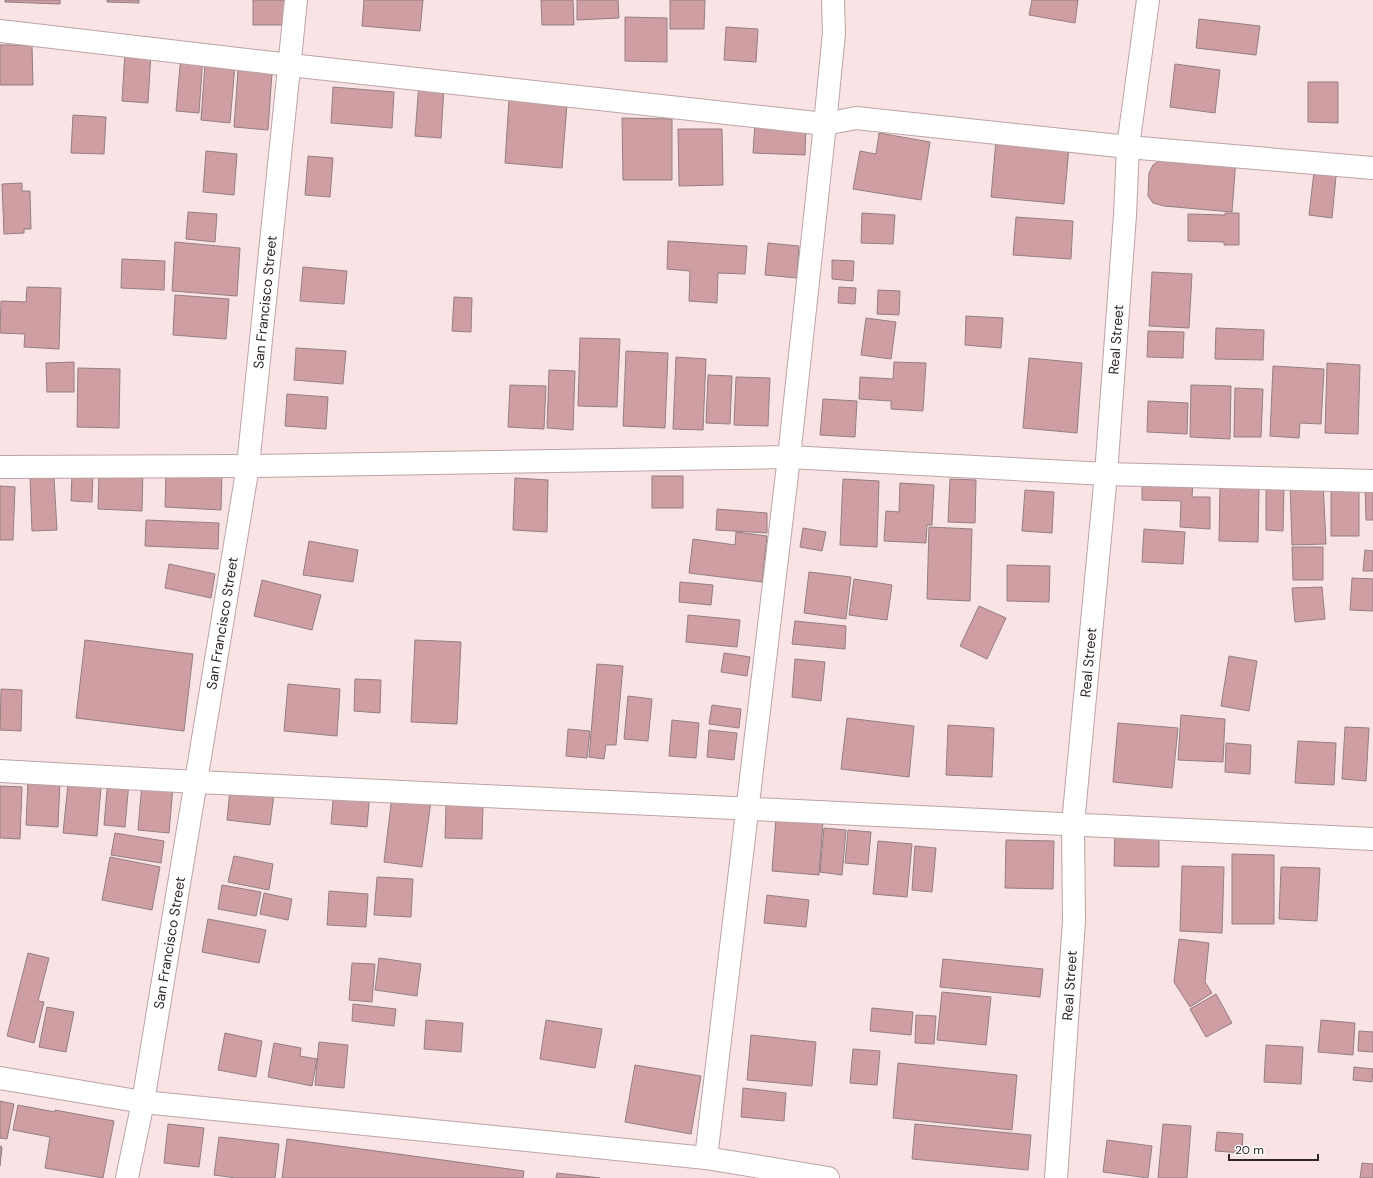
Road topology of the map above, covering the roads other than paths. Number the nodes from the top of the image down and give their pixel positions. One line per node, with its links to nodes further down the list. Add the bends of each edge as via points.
1 (296, 0): 5 (street, San Francisco Street)
2 (833, 0): 6 (street, via 834,32)
3 (1148, 0): 7 (street, Real Street)
4 (0, 31): 5 (street)
5 (290, 65): 6 (street); 10 (street, San Francisco Street)
6 (825, 124): 7 (street, via 856,118); 9 (street)
7 (1128, 147): 8 (street); 12 (street, Real Street, via 1125,223)
8 (1373, 168)
9 (789, 457): 10 (street); 12 (street); 16 (street)
10 (248, 466): 11 (street); 15 (street, San Francisco Street)
11 (0, 467)
12 (1106, 474): 13 (street); 17 (street, Real Street)
13 (1373, 480)
14 (0, 771): 15 (street)
15 (196, 782): 16 (street); 20 (street, San Francisco Street)
16 (747, 808): 17 (street); 21 (street)
17 (1073, 824): 18 (street); 24 (street, Real Street, via 1074,920)
18 (1373, 839)
19 (0, 1078): 20 (street)
20 (143, 1102): 21 (street); 22 (street, San Francisco Street)
21 (706, 1158): 23 (street)
22 (127, 1178)
23 (828, 1178)
24 (1056, 1178)

